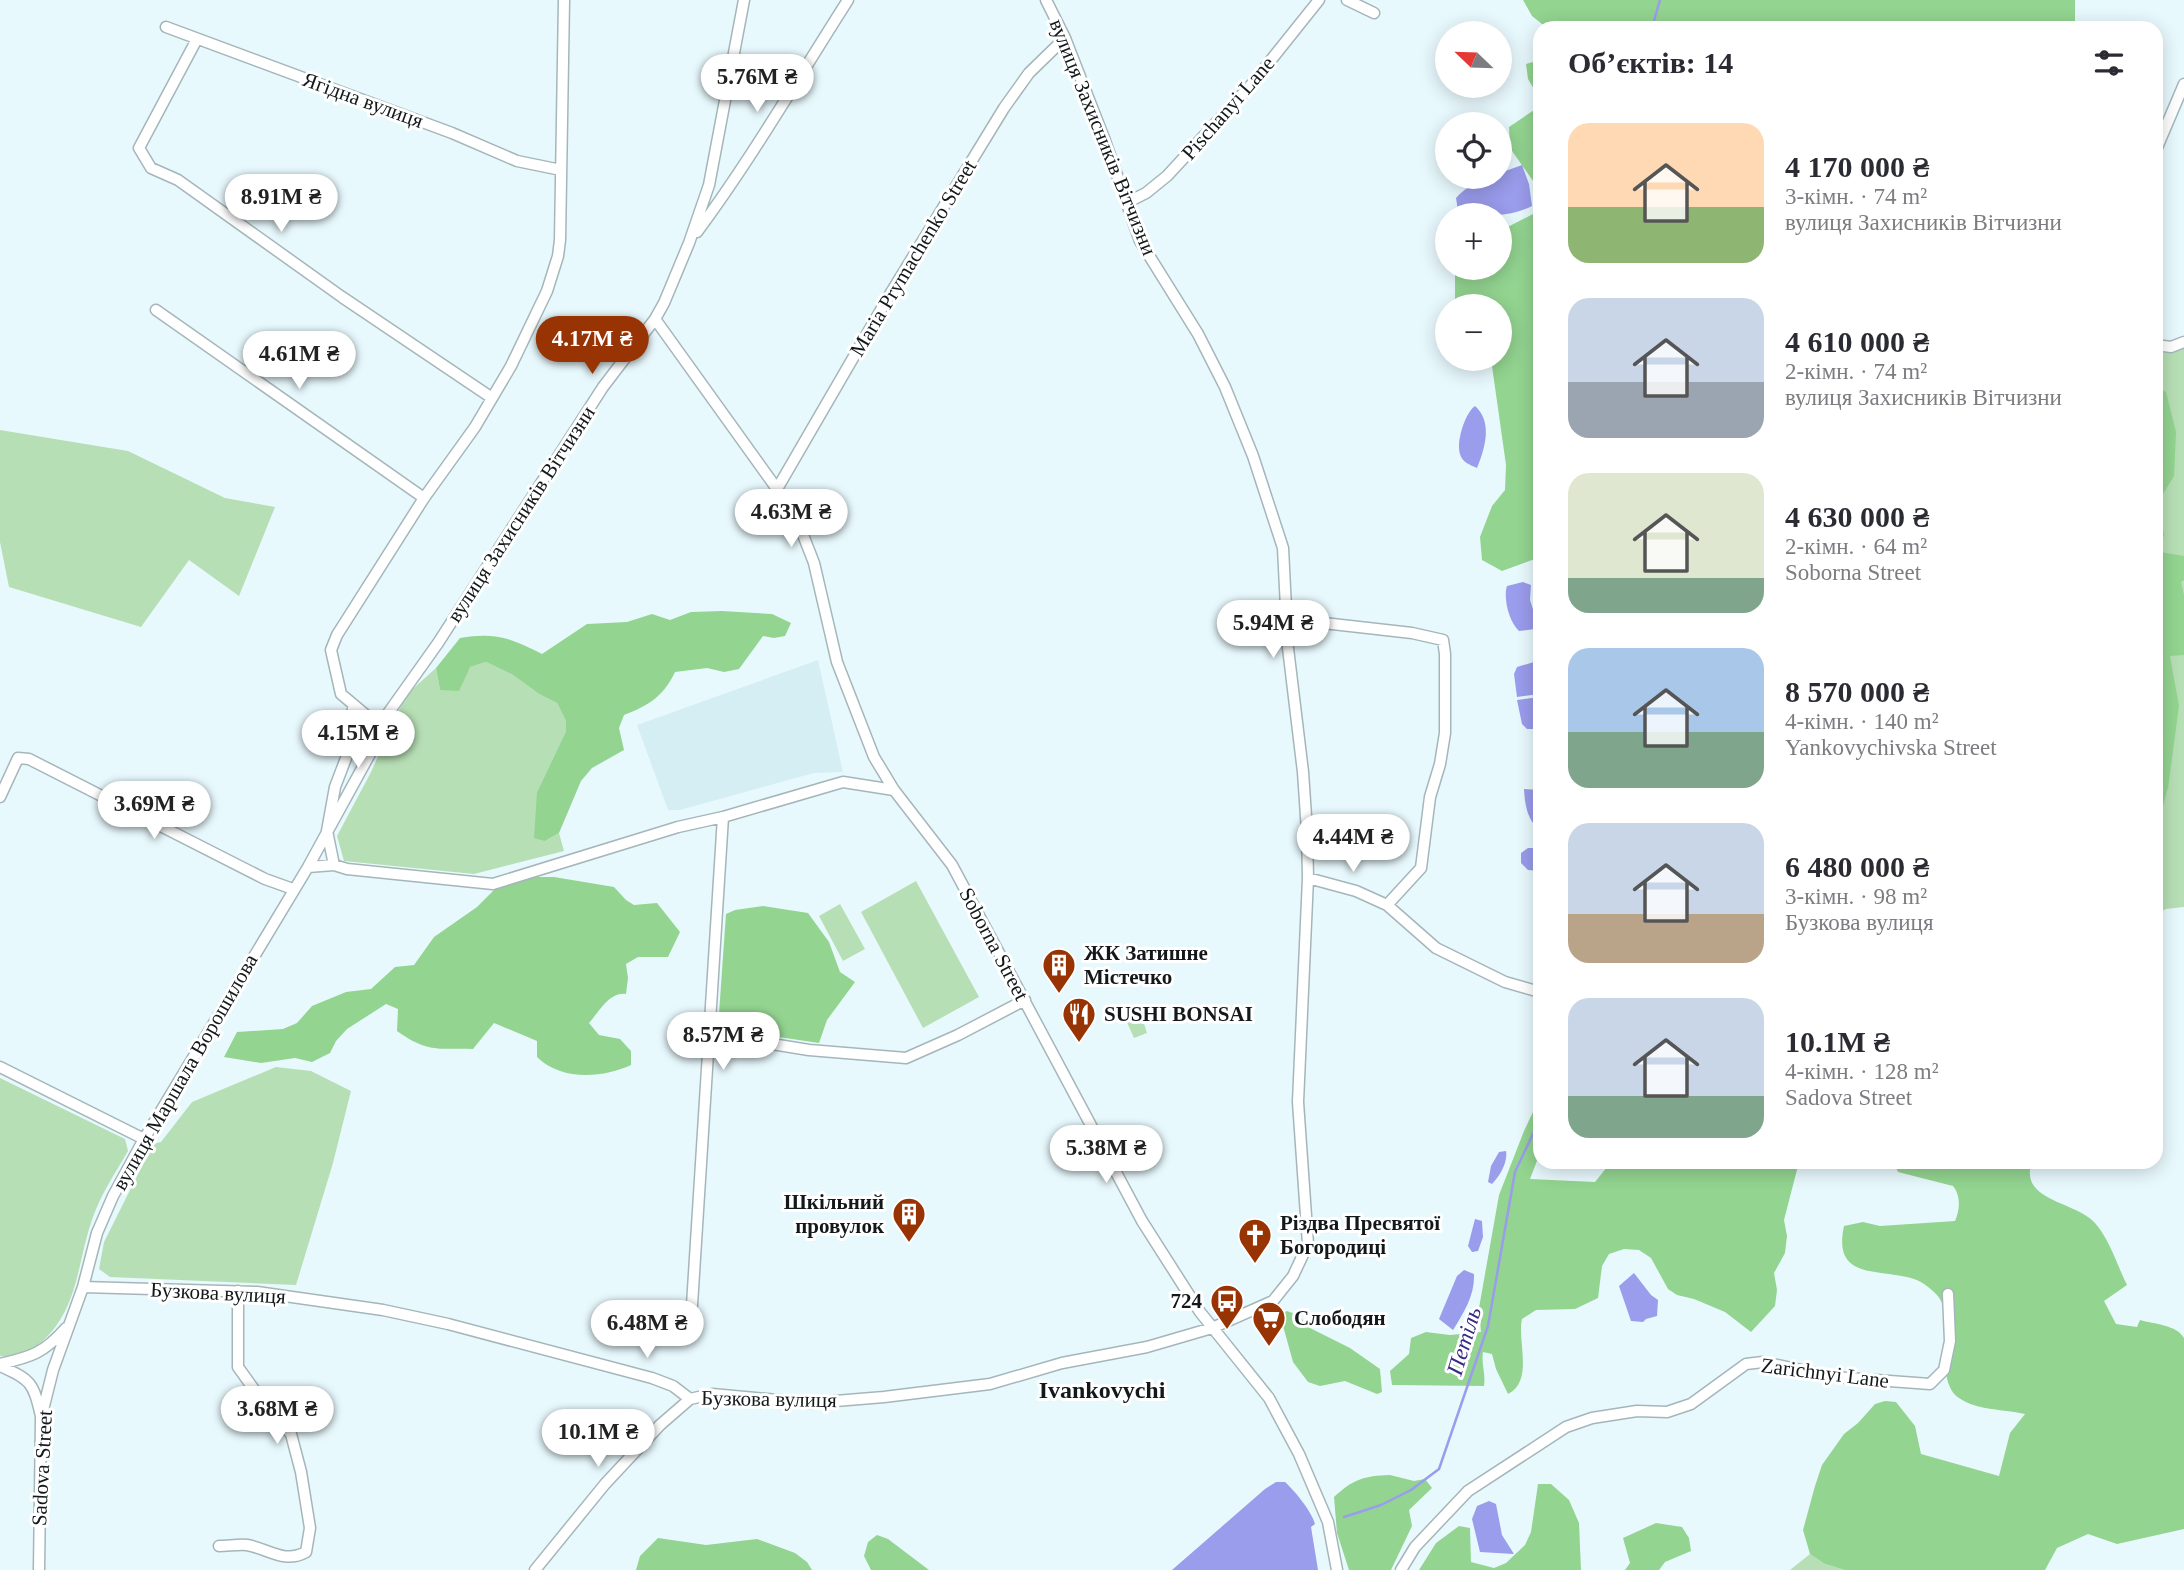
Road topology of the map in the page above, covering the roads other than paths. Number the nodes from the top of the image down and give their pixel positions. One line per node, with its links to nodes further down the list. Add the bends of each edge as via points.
1 (564, 0): 13 (street)
2 (744, 0): 15 (street, вулиця Захисників Вітчизни, via 709,185)
3 (848, 0): 15 (street, via 741,173)
4 (1046, 0): 9 (street, вулиця Захисників Вітчизни)
5 (1319, 0): 14 (street, Pischanyi Lane, via 1251,85 1167,176)
6 (1347, 0): 7 (street)
7 (1374, 13)
8 (166, 27): 10 (street, Ягідна вулиця)
9 (1065, 38): 14 (street, вулиця Захисників Вітчизни); 21 (street, Maria Prymachenko Street, via 1029,73 1004,108)
10 (197, 39): 13 (street, Ягідна вулиця, via 517,161); 20 (street, via 139,148 151,168 178,180)
11 (2184, 84): 12 (street)
12 (2163, 133)
13 (561, 170): 20 (street, via 558,256 547,291)
14 (1126, 203): 23 (street, вулиця Захисників Вітчизни, via 1140,240 1226,387 1253,456 1283,548)
15 (689, 243): 17 (street, вулиця Захисників Вітчизни)
16 (156, 310): 22 (street)
17 (656, 319): 21 (street, Soborna Street); 25 (street, вулиця Захисників Вітчизни, via 603,387)
18 (2184, 342): 19 (street)
19 (2163, 346)
20 (492, 398): 22 (street)
21 (777, 489): 26 (street, Soborna Street, via 800,527 814,563 837,663 874,757)
22 (424, 498): 24 (street, via 331,650 341,694)
23 (1288, 619): 32 (street, вулиця Захисників Вітчизни); 34 (street, via 1443,640 1445,733 1420,868)
24 (353, 704): 25 (street); 29 (street, via 351,745 335,787)
25 (379, 726): 29 (street, вулиця Захисників Вітчизни, via 371,752)
26 (894, 790): 28 (street, via 843,782); 36 (street, Soborna Street, via 952,865)
27 (0, 797): 33 (street, via 18,758 29,760)
28 (723, 817): 30 (street, via 493,884); 37 (street)
29 (327, 831): 30 (street); 31 (street, вулиця Маршала Ворошилова)
30 (334, 865): 31 (street)
31 (308, 867): 33 (street, вулиця Маршала Ворошилова)
32 (1308, 878): 34 (street); 45 (street, вулиця Захисників Вітчизни, via 1298,1102 1308,1244 1293,1276 1273,1301)
33 (293, 889): 39 (street, вулиця Маршала Ворошилова)
34 (1387, 905): 35 (street, via 1436,948 1505,982)
35 (1533, 990)
36 (1025, 1000): 37 (street, via 906,1058 809,1050); 45 (street, Soborna Street, via 1142,1220)
37 (710, 1034): 43 (street, via 692,1305)
38 (0, 1067): 39 (street)
39 (144, 1139): 40 (street, вулиця Маршала Ворошилова, via 97,1233)
40 (83, 1287): 41 (street, Бузкова вулиця); 44 (street, Sadova Street)
41 (237, 1291): 47 (street, Бузкова вулиця, via 383,1310 448,1324 652,1378); 49 (street, via 238,1367 290,1434 310,1528 306,1552 296,1558 247,1545)
42 (1948, 1294): 53 (street, Zarichnyi Lane, via 1950,1341 1944,1370 1930,1384 1835,1377 1763,1362 1746,1364 1691,1404 1667,1412 1592,1418 1566,1427 1468,1491 1415,1547)
43 (687, 1309)
44 (70, 1323): 46 (street, via 29,1358); 48 (street, Sadova Street)
45 (1212, 1328): 47 (street, Бузкова вулиця, via 989,1384 811,1403 727,1394); 52 (street, Soborna Street, via 1269,1398 1299,1454 1328,1522)
46 (0, 1365): 48 (street, via 29,1382)
47 (690, 1399): 51 (street, via 660,1424 605,1484)
48 (41, 1418): 50 (street, Sadova Street)
49 (219, 1546)
50 (38, 1570)
51 (535, 1570)
52 (1337, 1570)
53 (1401, 1570)

